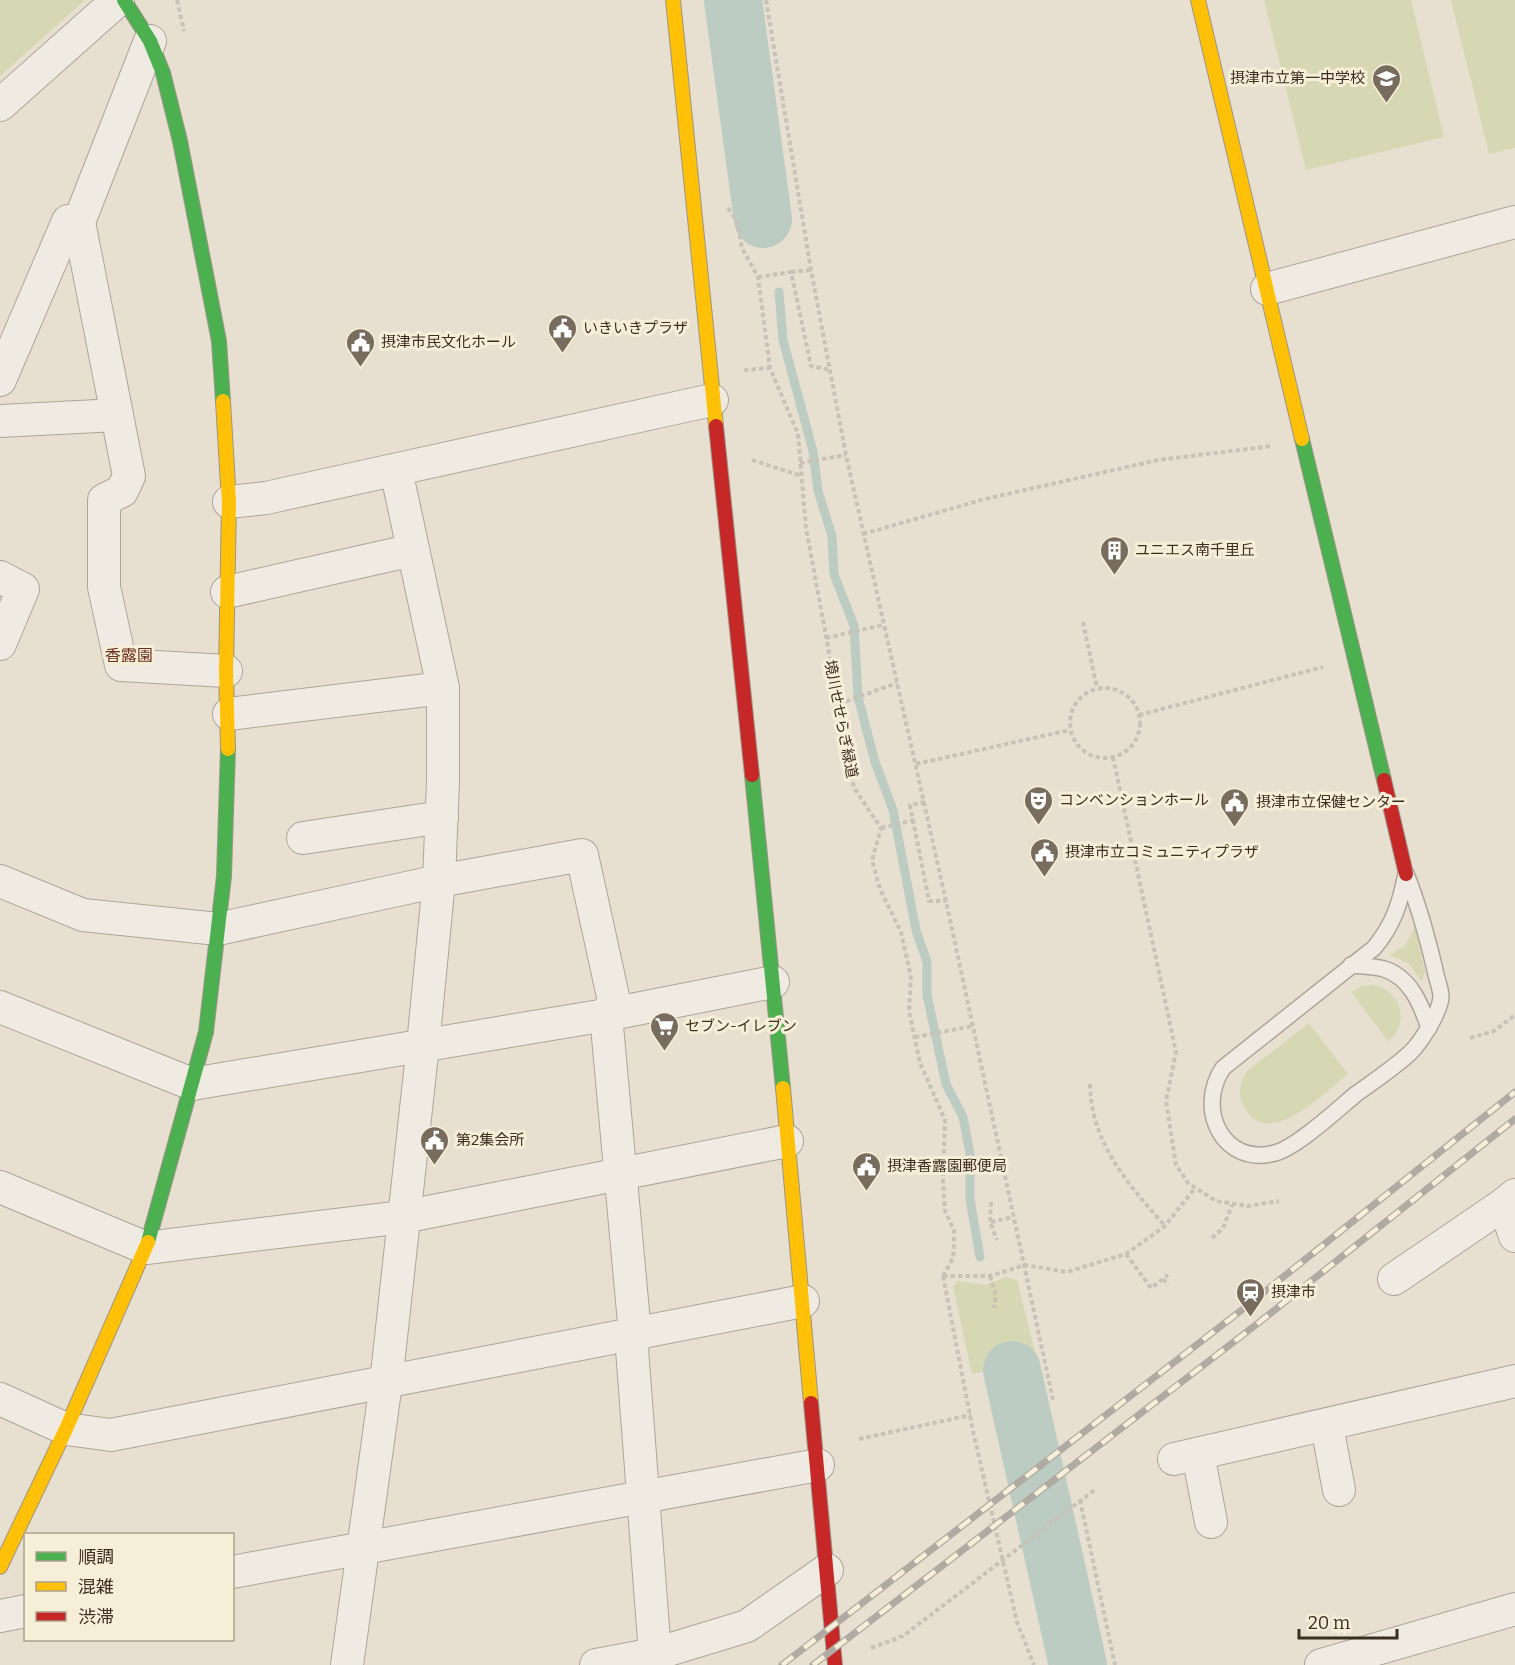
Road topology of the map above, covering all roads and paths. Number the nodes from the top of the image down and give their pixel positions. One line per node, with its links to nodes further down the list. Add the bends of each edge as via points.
1 (117, 0): 7 (street)
2 (124, 0): 6 (street)
3 (673, 0): 19 (street)
4 (766, 0): 11 (path)
5 (1198, 0): 14 (street)
6 (150, 41): 9 (street); 28 (street, via 163,73 180,141 219,341)
7 (0, 105)
8 (727, 206): 13 (path, 境川せせらぎ緑道, via 738,221 742,248)
9 (79, 222): 18 (street, via 68,221); 20 (street)
10 (1515, 222): 14 (street)
11 (811, 270): 12 (path); 17 (path)
12 (791, 272): 13 (path); 17 (path, via 811,366)
13 (758, 277): 15 (path, 境川せせらぎ緑道)
14 (1267, 289): 53 (street)
15 (770, 368): 16 (path); 25 (path, 境川せせらぎ緑道, via 798,434)
16 (734, 370)
17 (830, 370): 23 (path)
18 (0, 380)
19 (712, 400): 26 (street); 59 (street)
20 (117, 415): 21 (street); 38 (street, via 129,477 122,491 104,501 104,587 121,665)
21 (0, 421)
22 (1277, 445): 29 (path, via 1158,460 985,499)
23 (846, 455): 25 (path); 29 (path)
24 (743, 457): 27 (path)
25 (800, 463): 27 (path, 境川せせらぎ緑道)
26 (396, 470): 28 (street, via 266,498); 30 (street)
27 (801, 476): 35 (path, 境川せせらぎ緑道)
28 (229, 502): 32 (street)
29 (862, 534): 34 (path)
30 (414, 550): 32 (street); 40 (street)
31 (0, 577): 36 (street, via 23,589)
32 (227, 592): 38 (street)
33 (1083, 622): 41 (path)
34 (883, 625): 35 (path); 39 (path)
35 (826, 638): 42 (path, 境川せせらぎ緑道)
36 (0, 644)
37 (1330, 665): 44 (path)
38 (226, 671): 43 (street)
39 (897, 683): 42 (path); 47 (path)
40 (443, 688): 43 (street); 49 (street)
41 (1097, 688): 44 (path, via 1115,689 1131,699); 45 (path, via 1081,697 1071,712)
42 (839, 704): 51 (path, 境川せせらぎ緑道, via 854,788)
43 (229, 714): 57 (street, via 224,876)
44 (1139, 715): 46 (path, via 1138,733 1129,749)
45 (1070, 730): 46 (path, via 1078,747 1094,757); 47 (path)
46 (1113, 757): 73 (path, via 1176,1052 1166,1101 1172,1149 1183,1178)
47 (916, 764): 48 (path)
48 (925, 802): 50 (path, via 910,805); 56 (path)
49 (442, 817): 52 (street); 55 (street)
50 (914, 820): 51 (path); 56 (path, via 929,901)
51 (881, 828): 65 (path, via 872,860 880,889 902,932 911,977 909,1011)
52 (303, 838)
53 (1406, 874): 58 (lane, via 1399,909 1388,932); 64 (lane, via 1422,912 1441,997)
54 (0, 881): 57 (street, via 83,915)
55 (439, 881): 57 (street); 62 (street, via 582,855 614,1001); 67 (street)
56 (946, 902): 63 (path)
57 (218, 928): 68 (street, via 206,1032)
58 (1351, 965): 64 (lane, via 1385,969 1408,985 1420,1002); 64 (lane, via 1223,1068 1211,1091 1210,1104 1217,1129 1231,1143 1261,1155 1287,1148 1411,1052)
59 (773, 982): 62 (street); 70 (street)
60 (0, 1007): 68 (street)
61 (1515, 1015): 66 (path, via 1494,1030)
62 (606, 1016): 67 (street); 71 (street)
63 (973, 1026): 65 (path); 78 (path)
64 (1429, 1028)
65 (915, 1038): 89 (path, via 920,1063 945,1120 945,1211 954,1230 954,1247)
66 (1470, 1038)
67 (423, 1045): 68 (street); 79 (street)
68 (192, 1084): 85 (street)
69 (1089, 1084): 81 (path, via 1094,1120 1104,1146)
70 (787, 1141): 71 (street); 94 (street)
71 (622, 1174): 79 (street); 96 (street)
72 (0, 1187): 85 (street)
73 (1195, 1188): 77 (path, via 1216,1201); 81 (path)
74 (1510, 1200): 82 (street); 92 (street)
75 (1279, 1201): 77 (path, via 1256,1206)
76 (991, 1202): 80 (path)
77 (1232, 1205): 83 (path, via 1223,1228)
78 (1013, 1216): 80 (path); 87 (path)
79 (403, 1217): 85 (street); 98 (street)
80 (990, 1222): 84 (path)
81 (1165, 1226): 86 (path)
82 (1515, 1236)
83 (1212, 1238)
84 (997, 1240)
85 (146, 1248): 103 (street)
86 (1126, 1254): 87 (path, via 1067,1272); 91 (path, via 1151,1288)
87 (1024, 1265): 90 (path); 100 (path)
88 (1168, 1275): 91 (path)
89 (943, 1276): 90 (path); 101 (path)
90 (990, 1276): 95 (path, via 996,1295)
91 (1163, 1279): 93 (path)
92 (1394, 1279)
93 (1168, 1285)
94 (803, 1301): 96 (street); 105 (street)
95 (994, 1308)
96 (635, 1334): 98 (street); 108 (street, via 632,1349)
97 (1515, 1381): 102 (street)
98 (386, 1383): 103 (street, via 111,1435); 111 (street)
99 (0, 1399): 103 (street)
100 (1053, 1400)
101 (971, 1415): 104 (path); 123 (path, via 1017,1622)
102 (1327, 1426): 107 (street); 110 (street, via 1186,1457)
103 (66, 1429): 112 (street)
104 (859, 1439)
105 (818, 1465): 108 (street); 113 (street)
106 (1096, 1489): 109 (path)
107 (1339, 1490)
108 (644, 1497): 111 (street); 119 (street)
109 (1080, 1500): 118 (path, via 903,1636); 124 (path)
110 (1212, 1522)
111 (363, 1548): 114 (street); 120 (street)
112 (0, 1567)
113 (826, 1570): 119 (street, via 747,1626); 122 (street)
114 (234, 1572)
115 (1515, 1609): 125 (street)
116 (24, 1611): 117 (street)
117 (0, 1616)
118 (871, 1648)
119 (655, 1654): 121 (street)
120 (347, 1665)
121 (596, 1665)
122 (835, 1665)
123 (1034, 1665)
124 (1115, 1665)
125 (1321, 1665)

